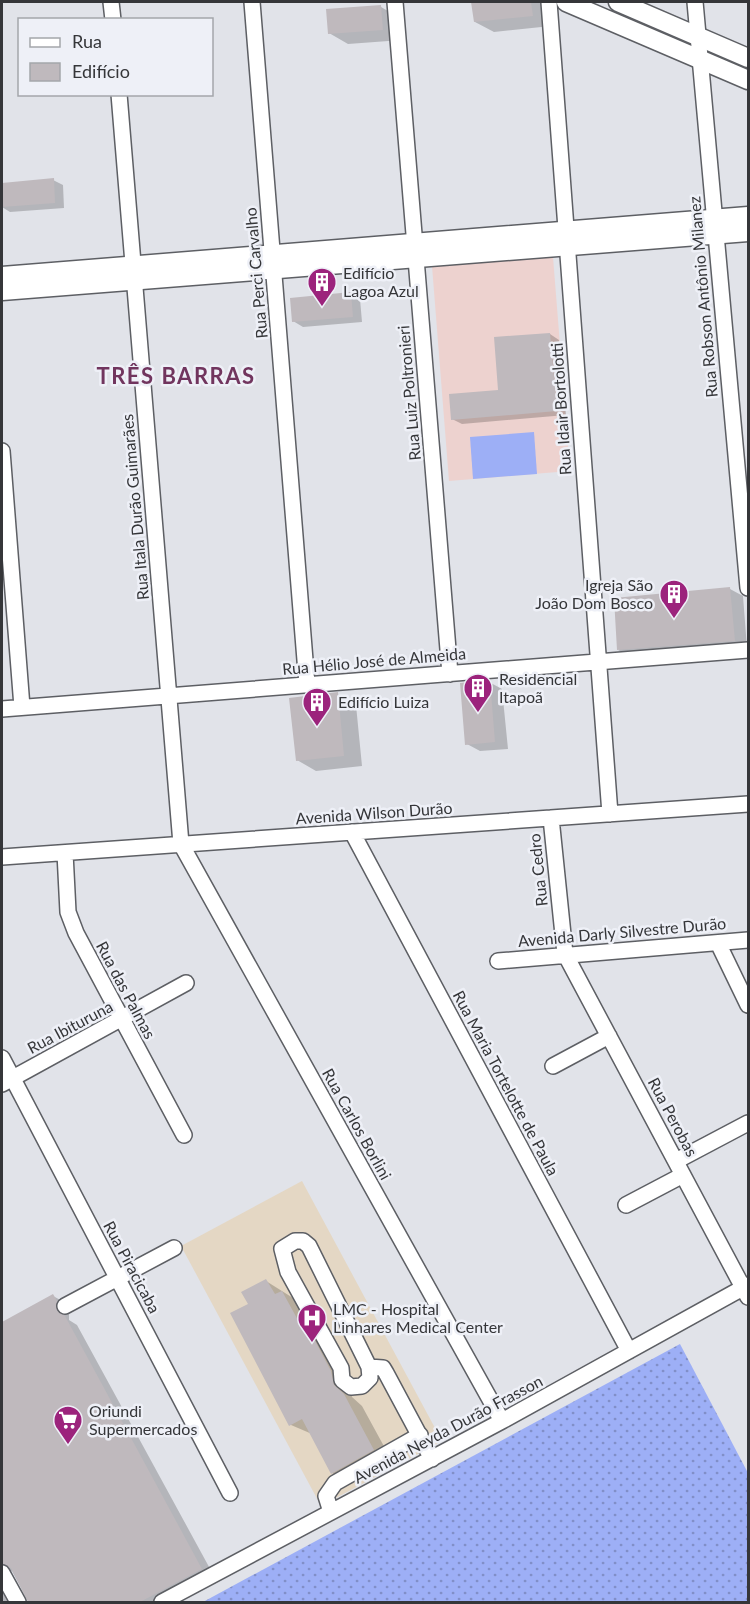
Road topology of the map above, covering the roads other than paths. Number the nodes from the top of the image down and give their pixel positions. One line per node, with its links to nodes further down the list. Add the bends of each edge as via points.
1 (111, 2): 8 (street)
2 (252, 2): 19 (street, Rua Perci Carvalho)
3 (395, 2): 18 (street, Rua Luiz Poltronieri)
4 (549, 2): 17 (street, Rua Idair Bortolotti)
5 (566, 2): 10 (main road)
6 (618, 2): 9 (main road)
7 (695, 2): 9 (street, Rua Robson Antônio Milanez)
8 (113, 18)
9 (698, 36): 10 (street, Rua Robson Antônio Milanez); 11 (main road)
10 (699, 57): 12 (main road); 15 (street, Rua Robson Antônio Milanez)
11 (748, 58)
12 (748, 80)
13 (119, 96): 20 (street, Rua Itala Durão Guimarães)
14 (748, 216): 15 (main road)
15 (715, 226): 16 (main road); 17 (main road); 24 (street, Rua Robson Antônio Milanez)
16 (748, 232)
17 (567, 238): 18 (main road); 26 (street, Rua Idair Bortolotti)
18 (415, 250): 19 (main road); 27 (street, Rua Luiz Poltronieri)
19 (273, 262): 20 (main road); 28 (street, Rua Perci Carvalho)
20 (134, 273): 21 (main road); 22 (main road); 29 (street, Rua Itala Durão Guimarães)
21 (2, 276)
22 (2, 291)
23 (2, 451): 30 (street)
24 (748, 588)
25 (748, 650): 26 (street, Rua Hélio José de Almeida)
26 (598, 662): 27 (street, Rua Hélio José de Almeida); 33 (street, Rua Idair Bortolotti)
27 (450, 674): 28 (street, Rua Hélio José de Almeida)
28 (307, 685): 29 (street, Rua Hélio José de Almeida)
29 (169, 696): 30 (street, Rua Hélio José de Almeida); 36 (street, Rua Itala Durão Guimarães)
30 (22, 707): 31 (street, Rua Hélio José de Almeida)
31 (2, 709)
32 (748, 804): 33 (street, Avenida Wilson Durão)
33 (610, 814): 34 (street, Avenida Wilson Durão)
34 (551, 818): 35 (street, Avenida Wilson Durão); 41 (street, Rua Cedro)
35 (352, 832): 36 (street, Avenida Wilson Durão); 59 (street, Rua Maria Tortelotte de Paula)
36 (181, 844): 37 (street, Avenida Wilson Durão); 62 (street, Rua Carlos Borlini)
37 (65, 853): 38 (street, Avenida Wilson Durão); 45 (street, Rua das Palmas, via 68,912)
38 (2, 857)
39 (748, 940): 40 (street, Avenida Darly Silvestre Durão)
40 (718, 943): 41 (street, Avenida Darly Silvestre Durão); 44 (street)
41 (566, 954): 42 (street, Avenida Darly Silvestre Durão); 46 (street, Rua Perobas)
42 (498, 960)
43 (186, 983): 45 (street, Rua Ibituruna)
44 (748, 1005)
45 (122, 1019): 49 (street, Rua Ibituruna); 51 (street, Rua das Palmas)
46 (609, 1036): 48 (street); 52 (street, Rua Perobas)
47 (2, 1058): 49 (street, Rua Piracicaba)
48 (553, 1066)
49 (7, 1081): 56 (street, Rua Piracicaba)
50 (748, 1123): 52 (street)
51 (184, 1135)
52 (676, 1161): 53 (street, Rua Perobas)
53 (683, 1175): 54 (street); 57 (street, Rua Perobas)
54 (626, 1205)
55 (174, 1248): 56 (street)
56 (117, 1278): 58 (street); 65 (street, Rua Piracicaba)
57 (747, 1290): 59 (street, Avenida Neyda Durão Frasson)
58 (65, 1306)
59 (629, 1351): 62 (street, Avenida Neyda Durão Frasson)
60 (367, 1364): 61 (street, via 351,1359); 61 (street, via 370,1378 356,1388 342,1380); 61 (street, via 309,1246 303,1241 288,1244 282,1249 288,1272); 63 (street, via 386,1372)
61 (341, 1368)
62 (502, 1421): 64 (street, Avenida Neyda Durão Frasson)
63 (420, 1435): 64 (street); 66 (street, via 335,1482 326,1496)
64 (432, 1459): 66 (street, Avenida Neyda Durão Frasson)
65 (230, 1493)
66 (331, 1512): 69 (street, Avenida Neyda Durão Frasson)
67 (2, 1573): 68 (street)
68 (10, 1598)
69 (162, 1602)

